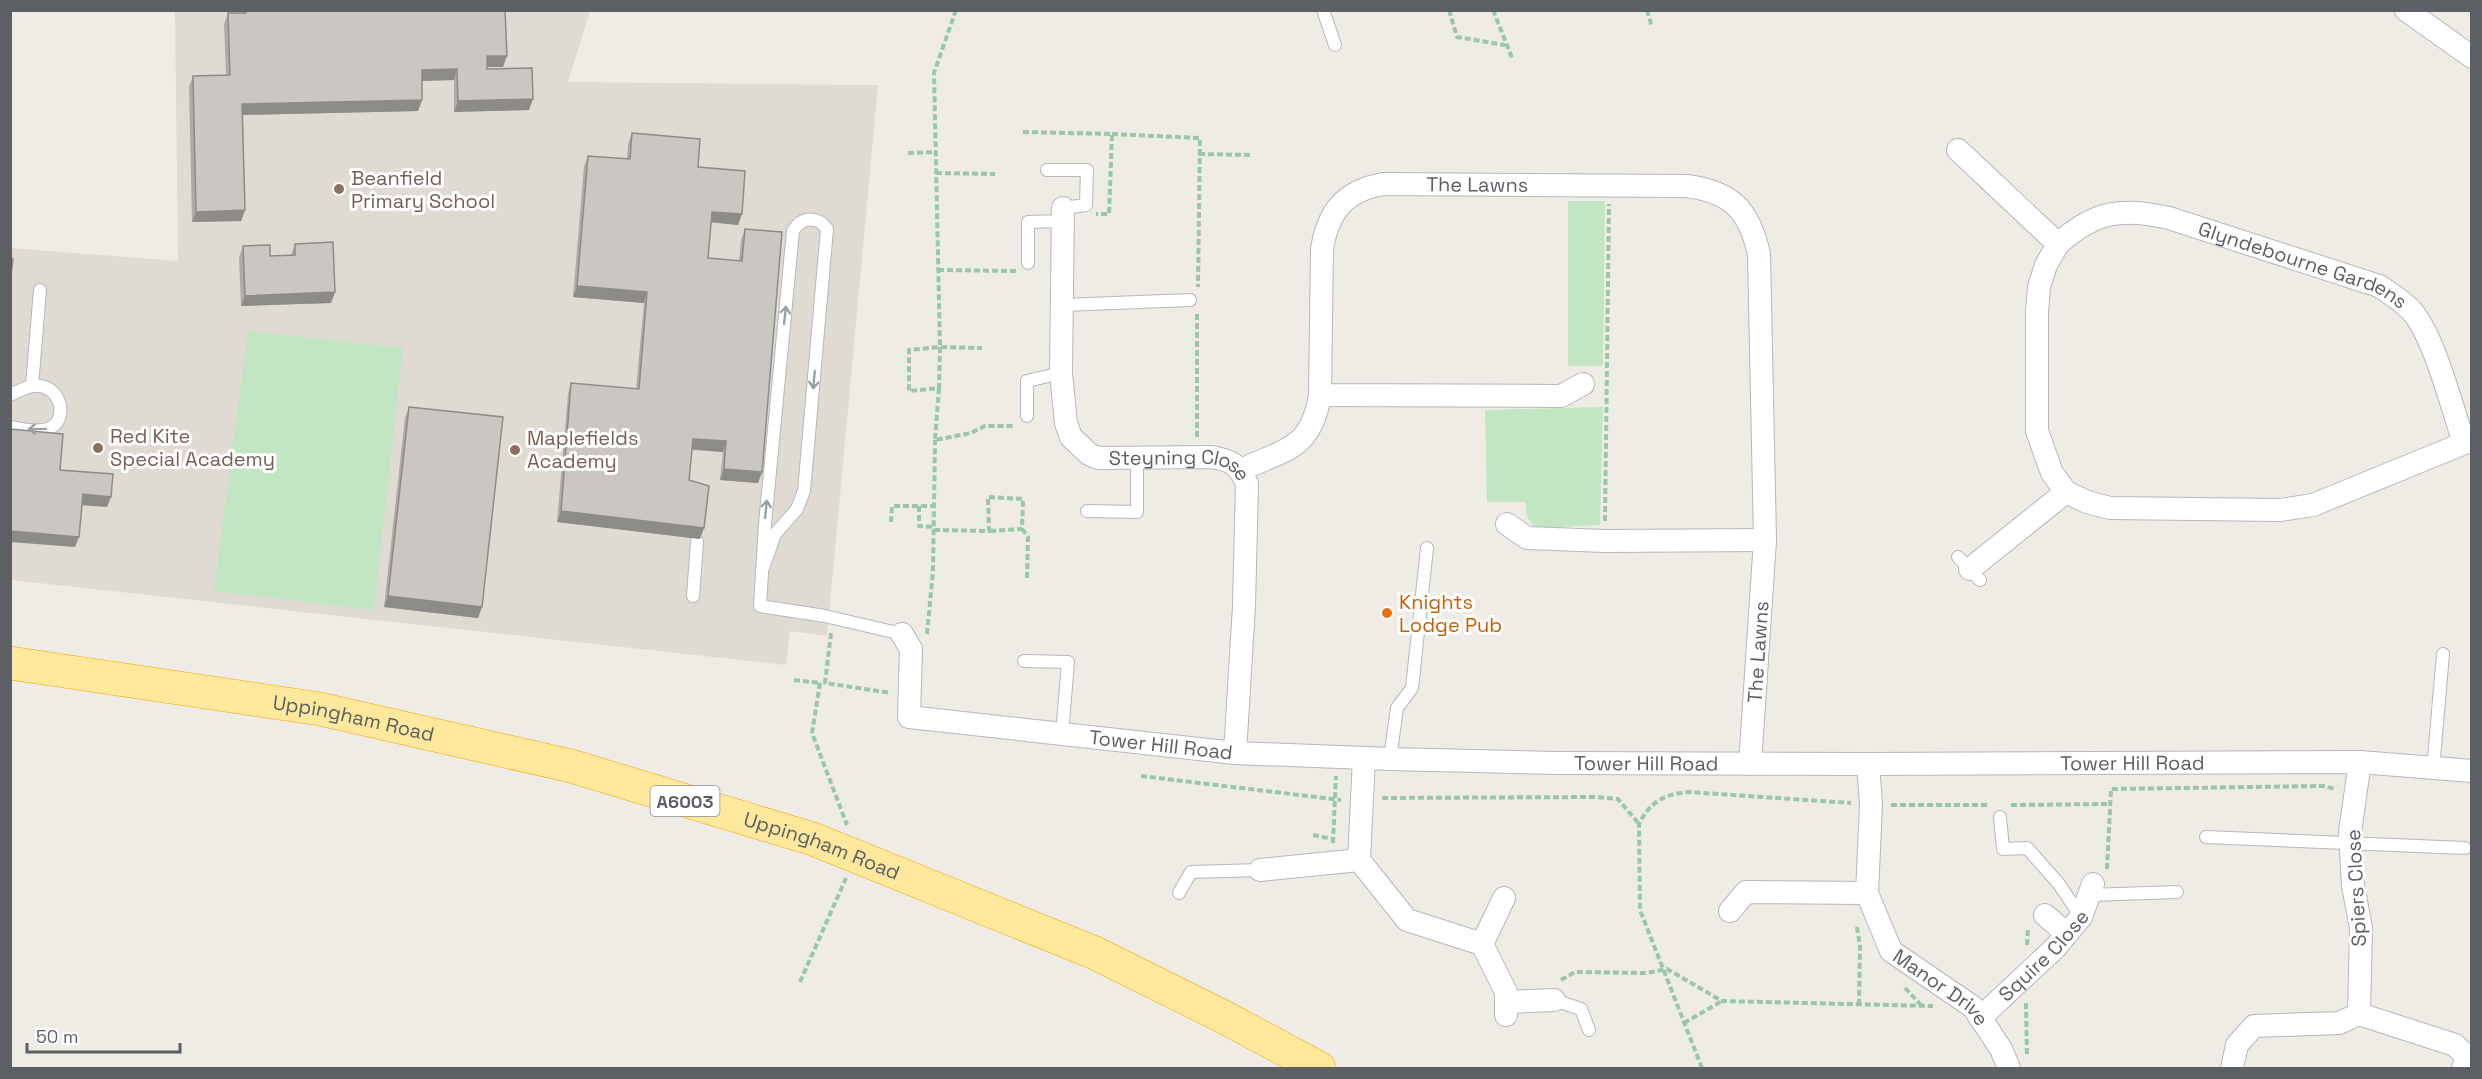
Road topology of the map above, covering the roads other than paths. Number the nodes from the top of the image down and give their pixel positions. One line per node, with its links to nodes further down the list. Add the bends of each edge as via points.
1 (1323, 10): 3 (lane)
2 (2406, 10): 4 (street)
3 (1335, 45)
4 (2472, 57)
5 (1958, 150): 8 (street)
6 (1047, 170): 7 (lane, via 1087,170 1086,205)
7 (1063, 214): 9 (lane, via 1028,222); 12 (street, Steyning Close)
8 (2058, 244): 20 (street, Glyndebourne Gardens, via 2092,219 2145,213 2379,286 2415,314); 23 (street, Glyndebourne Gardens, via 2039,287 2037,431 2052,473)
9 (1028, 263)
10 (40, 290): 15 (lane)
11 (1194, 301): 12 (lane)
12 (1063, 305): 13 (street, Steyning Close)
13 (1061, 373): 18 (lane, via 1027,381); 21 (street, Steyning Close, via 1071,437 1098,458)
14 (1583, 384): 17 (street, via 1562,396)
15 (32, 386): 16 (lane); 19 (lane, one-way to 19, via 44,387 58,398 59,419 51,428 42,430)
16 (10, 395)
17 (1320, 395): 22 (street, The Lawns, via 1317,415 1307,434 1291,448); 26 (street, The Lawns, via 1325,228 1333,212 1360,190 1383,184 1707,189 1743,212 1754,231 1758,254)
18 (1027, 416)
19 (10, 427)
20 (2468, 441): 23 (street, Glyndebourne Gardens, via 2313,506 2280,510 2110,508)
21 (1137, 458): 22 (street, Steyning Close, via 1229,460); 24 (lane, via 1137,512)
22 (1241, 470): 37 (street, Steyning Close, via 1247,484)
23 (2066, 492): 30 (street)
24 (1087, 511)
25 (1507, 524): 26 (street, via 1527,538)
26 (1765, 540): 41 (street, The Lawns)
27 (697, 542): 31 (lane)
28 (1427, 548): 39 (lane, via 1412,688 1397,708)
29 (763, 568): 29 (lane, one-way to 29, via 793,231 810,218 822,222 827,229 804,491 798,509 775,534); 32 (lane, via 760,606 825,615)
30 (1970, 569)
31 (693, 596)
32 (902, 634): 36 (street, Tower Hill Road, via 910,650 909,717)
33 (2442, 654): 43 (lane)
34 (1024, 661): 36 (lane, via 1068,662)
35 (10, 663): 65 (highway, Uppingham Road / A6003, via 320,709 571,766 813,839 1095,953)
36 (1062, 734): 37 (street, Tower Hill Road)
37 (1235, 753): 38 (street, Tower Hill Road)
38 (1364, 758): 39 (street, Tower Hill Road); 49 (street)
39 (1390, 759): 41 (street, Tower Hill Road)
40 (2360, 762): 42 (street, Tower Hill Road); 43 (street, Tower Hill Road); 47 (street, Spiers Close)
41 (1750, 764): 42 (street, Tower Hill Road)
42 (1868, 764): 54 (street, Manor Drive, via 1871,804)
43 (2433, 769): 44 (street, Tower Hill Road)
44 (2472, 771)
45 (2000, 817): 58 (lane, via 2003,849 2027,848 2059,884)
46 (2206, 837): 47 (lane)
47 (2351, 844): 48 (lane); 62 (street, Spiers Close, via 2353,886 2361,927)
48 (2465, 848)
49 (1359, 860): 50 (street); 59 (street, via 1407,920)
50 (1260, 870): 53 (lane, via 1191,872)
51 (2091, 889): 52 (lane); 58 (street, Squire Close)
52 (2177, 892)
53 (1179, 893)
54 (1859, 893): 56 (street, via 1741,883); 61 (street, Manor Drive, via 1891,951)
55 (1504, 898): 59 (street)
56 (1730, 911)
57 (2045, 915): 58 (street)
58 (2074, 926): 61 (street, Squire Close, via 2025,976)
59 (1482, 944): 60 (street, via 1506,992 1506,1009)
60 (1554, 1000): 63 (lane, via 1581,1009)
61 (1977, 1012): 66 (street, Manor Drive)
62 (2359, 1014): 64 (street, via 2455,1045); 67 (street, via 2339,1023 2254,1026 2237,1045)
63 (1589, 1030)
64 (2467, 1059)
65 (1319, 1068)
66 (2009, 1068)
67 (2232, 1068)

